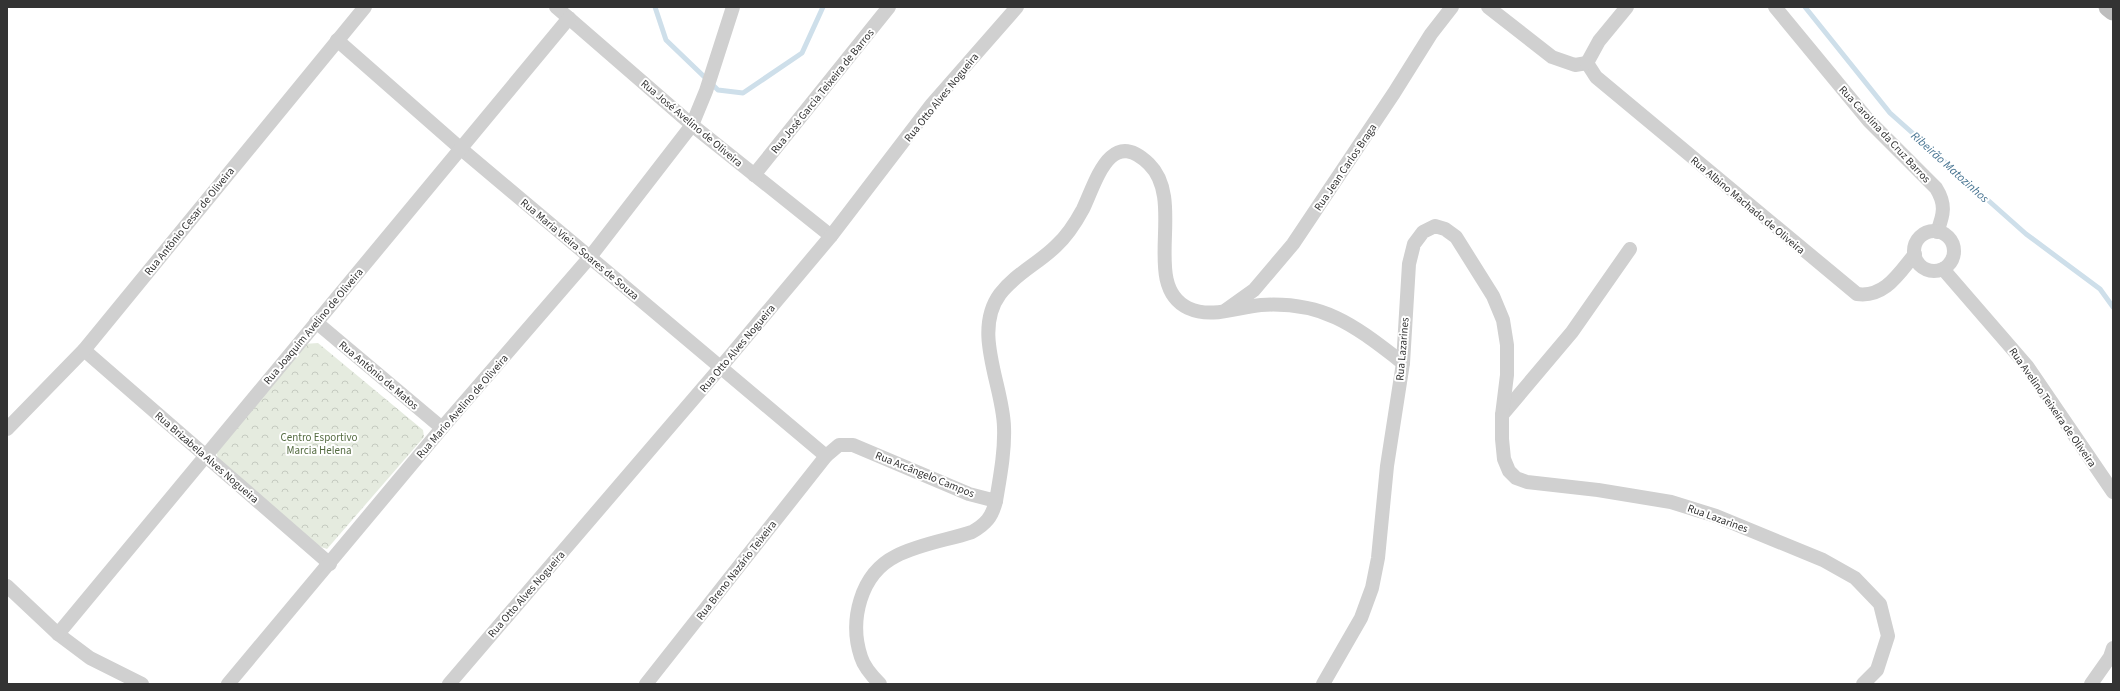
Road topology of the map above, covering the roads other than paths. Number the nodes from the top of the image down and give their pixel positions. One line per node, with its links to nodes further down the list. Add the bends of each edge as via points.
1 (366, 7): 13 (street, Rua Antônio Cesar de Oliveira)
2 (556, 7): 12 (street, Rua José Avelino de Oliveira)
3 (734, 7): 15 (street, Rua Mario Avelino de Oliveira)
4 (890, 7): 17 (street, Rua José Garcia Teixeira de Barros)
5 (1018, 7): 19 (street, Rua Otto Alves Nogueira, via 932,104)
6 (1452, 7): 24 (street, Rua Jean Carlos Braga, via 1293,244 1254,290)
7 (1488, 7): 14 (street, via 1552,57 1575,65)
8 (1627, 7): 14 (street, via 1599,41)
9 (1775, 7): 18 (street, Rua Carolina da Cruz Barros, via 1864,115 1936,188 1944,207)
10 (2108, 7): 11 (main road)
11 (2113, 11)
12 (569, 18): 15 (street, Rua José Avelino de Oliveira); 16 (street, Rua Joaquim Avelino de Oliveira)
13 (337, 40): 16 (street, Rua Maria Vieira Soares de Souza); 26 (street, Rua Antônio Cesar de Oliveira)
14 (1587, 63): 21 (street, Rua Albino Machado de Oliveira, via 1596,77 1857,294 1868,295 1882,289)
15 (692, 125): 17 (street, Rua José Avelino de Oliveira); 22 (street, Rua Mario Avelino de Oliveira)
16 (460, 148): 22 (street, Rua Maria Vieira Soares de Souza); 25 (street, Rua Joaquim Avelino de Oliveira)
17 (754, 175): 19 (street, Rua José Avelino de Oliveira)
18 (1937, 232): 21 (street, via 1920,237); 23 (street, via 1948,237 1954,248 1952,260)
19 (831, 236): 28 (street, Rua Otto Alves Nogueira)
20 (1630, 249): 29 (street, via 1572,332)
21 (1915, 254): 23 (street, via 1925,269)
22 (590, 257): 28 (street, Rua Maria Vieira Soares de Souza); 30 (street, Rua Mario Avelino de Oliveira)
23 (1944, 269): 34 (street, Rua Avelino Teixeira de Oliveira, via 2027,366)
24 (1223, 312): 27 (street, via 1260,305 1292,305 1320,310 1366,335); 35 (street, via 1203,312 1187,308 1176,298 1168,284 1163,266 1166,227 1165,198 1160,179 1141,156 1130,151 1120,151 1112,155 1100,171 1082,210 1062,240 1016,278 1000,294 991,310 990,350 1004,427)
25 (316, 322): 30 (street, Rua Antônio de Matos); 32 (street, Rua Joaquim Avelino de Oliveira)
26 (84, 350): 31 (street, Rua Antônio Cesar de Oliveira); 32 (street, Rua Brizabela Alves Nogueira)
27 (1403, 363): 29 (street, Rua Lazarines, via 1412,250 1423,232 1435,226 1456,237 1493,296 1503,320 1507,345 1507,375); 45 (street, Rua Lazarines, via 1372,588 1361,618)
28 (720, 368): 33 (street, Rua Maria Vieira Soares de Souza); 42 (street, Rua Otto Alves Nogueira)
29 (1502, 415): 46 (street, Rua Lazarines, via 1504,459 1509,471 1516,478 1527,482 1671,502 1730,521 1823,560 1855,578 1880,604 1888,636 1877,670)
30 (442, 428): 36 (street, Rua Mario Avelino de Oliveira)
31 (7, 430)
32 (206, 456): 36 (street, Rua Brizabela Alves Nogueira); 38 (street, Rua Joaquim Avelino de Oliveira)
33 (826, 456): 35 (street, Rua Arcângelo Campos, via 839,445 853,445 969,494); 43 (street, Rua Breno Nazário Teixeira)
34 (2113, 492)
35 (996, 501): 44 (street, via 992,516 983,526 972,532 896,556 878,568 864,588 856,625 858,642 861,658)
36 (330, 564): 41 (street, Rua Mario Avelino de Oliveira)
37 (7, 586): 38 (street)
38 (58, 634): 40 (street, via 90,658)
39 (2113, 648): 47 (street, via 2110,657)
40 (142, 684)
41 (228, 684)
42 (449, 684)
43 (646, 684)
44 (880, 684)
45 (1323, 684)
46 (1863, 684)
47 (2091, 684)

